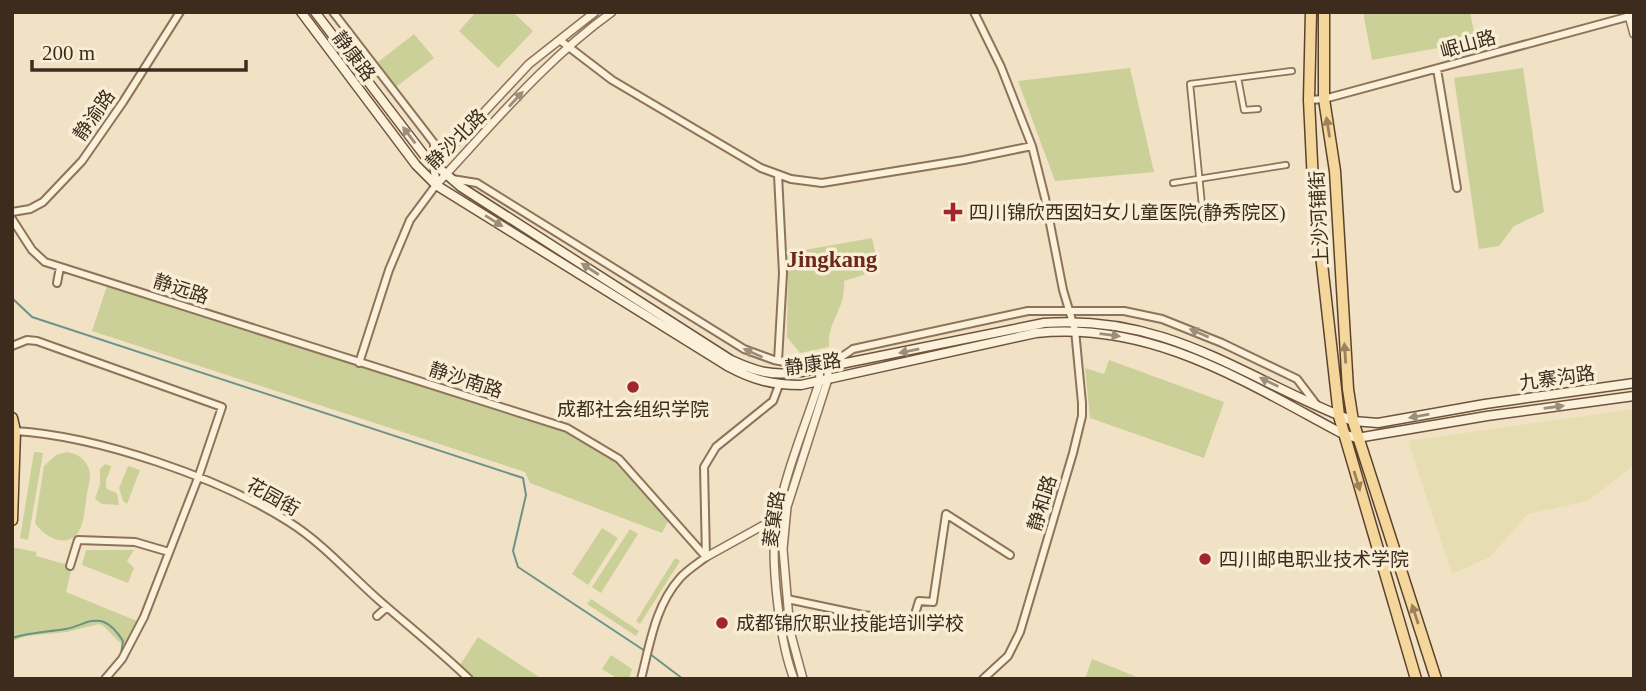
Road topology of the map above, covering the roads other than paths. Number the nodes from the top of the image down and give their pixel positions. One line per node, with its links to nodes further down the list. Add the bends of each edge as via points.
1 (180, 12): 29 (street, 静渝路, via 82,161 43,202)
2 (301, 12): 27 (main road, 静康路)
3 (315, 12): 22 (main road, 静康路, one-way to 3)
4 (333, 12): 22 (street, via 433,143)
5 (596, 12): 12 (street, 静沙北路)
6 (612, 12): 13 (street, 静沙北路)
7 (974, 12): 20 (street, 静和路)
8 (1311, 12): 18 (main road, 上沙河铺街)
9 (1324, 12): 17 (main road, 上沙河铺街)
10 (1630, 15): 11 (street); 14 (street, 岷山路)
11 (1634, 34)
12 (561, 41): 13 (street); 22 (street, 静沙北路, via 528,64)
13 (568, 46): 23 (street, via 612,80); 24 (street, 静沙北路, one-way to 13)
14 (1437, 69): 17 (street, 岷山路); 28 (street)
15 (1292, 71): 16 (street)
16 (1238, 78): 19 (street, via 1244,110); 25 (street, via 1190,84)
17 (1324, 99): 18 (street, 岷山路); 47 (main road, 上沙河铺街, one-way to 17, via 1335,171)
18 (1309, 100): 45 (main road, 上沙河铺街, via 1313,183)
19 (1258, 108)
20 (1032, 146): 23 (street, via 822,183); 34 (street, 静和路)
21 (1286, 165): 25 (street)
22 (434, 166): 24 (main road, 静康路); 27 (street, 静沙北路)
23 (778, 175): 37 (street, via 783,273)
24 (448, 177): 27 (street, 静沙北路); 37 (street, one-way to 24, via 744,349 477,183); 39 (main road, 静康路, one-way to 24, via 779,375 731,360)
25 (1198, 179): 26 (street); 30 (street)
26 (1173, 183)
27 (436, 185): 38 (street, via 410,219); 42 (main road, 静康路, one-way to 42, via 729,367)
28 (1457, 188)
29 (12, 212)
30 (1203, 216)
31 (12, 219): 32 (street, 静远路, via 32,250 45,262)
32 (60, 267): 33 (street); 38 (street, 静远路)
33 (57, 283)
34 (1069, 311): 35 (street, 静和路); 39 (street, via 1028,311 853,349); 44 (street, one-way to 34, via 1297,379 1188,328 1124,311)
35 (1073, 326): 39 (main road, 静康路, one-way to 39, via 1044,323); 40 (main road, 静康路); 44 (main road, 静康路, one-way to 35, via 1184,343 1092,322); 49 (main road, 静康路, one-way to 49, via 1210,363); 67 (street, 静和路, via 1082,404 1073,453 1020,632 1008,656)
36 (12, 346): 51 (street, via 37,341 222,407)
37 (778, 361): 39 (street)
38 (359, 363): 57 (street, 静沙南路, via 567,428 619,458)
39 (824, 368): 40 (street, 菱窠路)
40 (824, 379): 42 (main road, 静康路); 53 (street, 菱窠路); 54 (street, 菱窠路, via 787,507)
41 (1634, 383): 47 (main road, 九寨沟路, one-way to 47, via 1378,423)
42 (779, 385): 57 (street, via 773,401 716,447 704,467)
43 (1634, 396): 50 (main road, 九寨沟路, one-way to 43)
44 (1317, 405): 45 (main road, 静康路)
45 (1339, 415): 47 (main road, 静康路); 49 (main road, 上沙河铺街)
46 (12, 418): 48 (main road)
47 (1353, 421): 50 (main road, 上沙河铺街)
48 (14, 431): 51 (street, 花园街, via 121,451); 52 (main road)
49 (1343, 434): 50 (main road, 静康路); 68 (main road, 上沙河铺街, one-way to 68)
50 (1357, 438): 69 (main road, 上沙河铺街, one-way to 50)
51 (198, 478): 55 (street); 60 (street, 花园街, via 292,524)
52 (12, 520)
53 (776, 526): 54 (street); 57 (street, via 762,526); 65 (street, 菱窠路, via 778,603)
54 (786, 527): 59 (street, 菱窠路)
55 (169, 552): 58 (street, via 135,542 78,540); 62 (street, via 144,617)
56 (1010, 555): 59 (street, via 946,514 933,602 919,601 913,621)
57 (706, 557): 64 (street, via 666,598 655,620)
58 (70, 566)
59 (787, 599): 66 (street, 菱窠路)
60 (387, 607): 61 (street); 63 (street, 花园街)
61 (377, 616)
62 (105, 679)
63 (469, 679)
64 (641, 679)
65 (794, 679)
66 (803, 679)
67 (983, 679)
68 (1416, 679)
69 (1436, 679)

